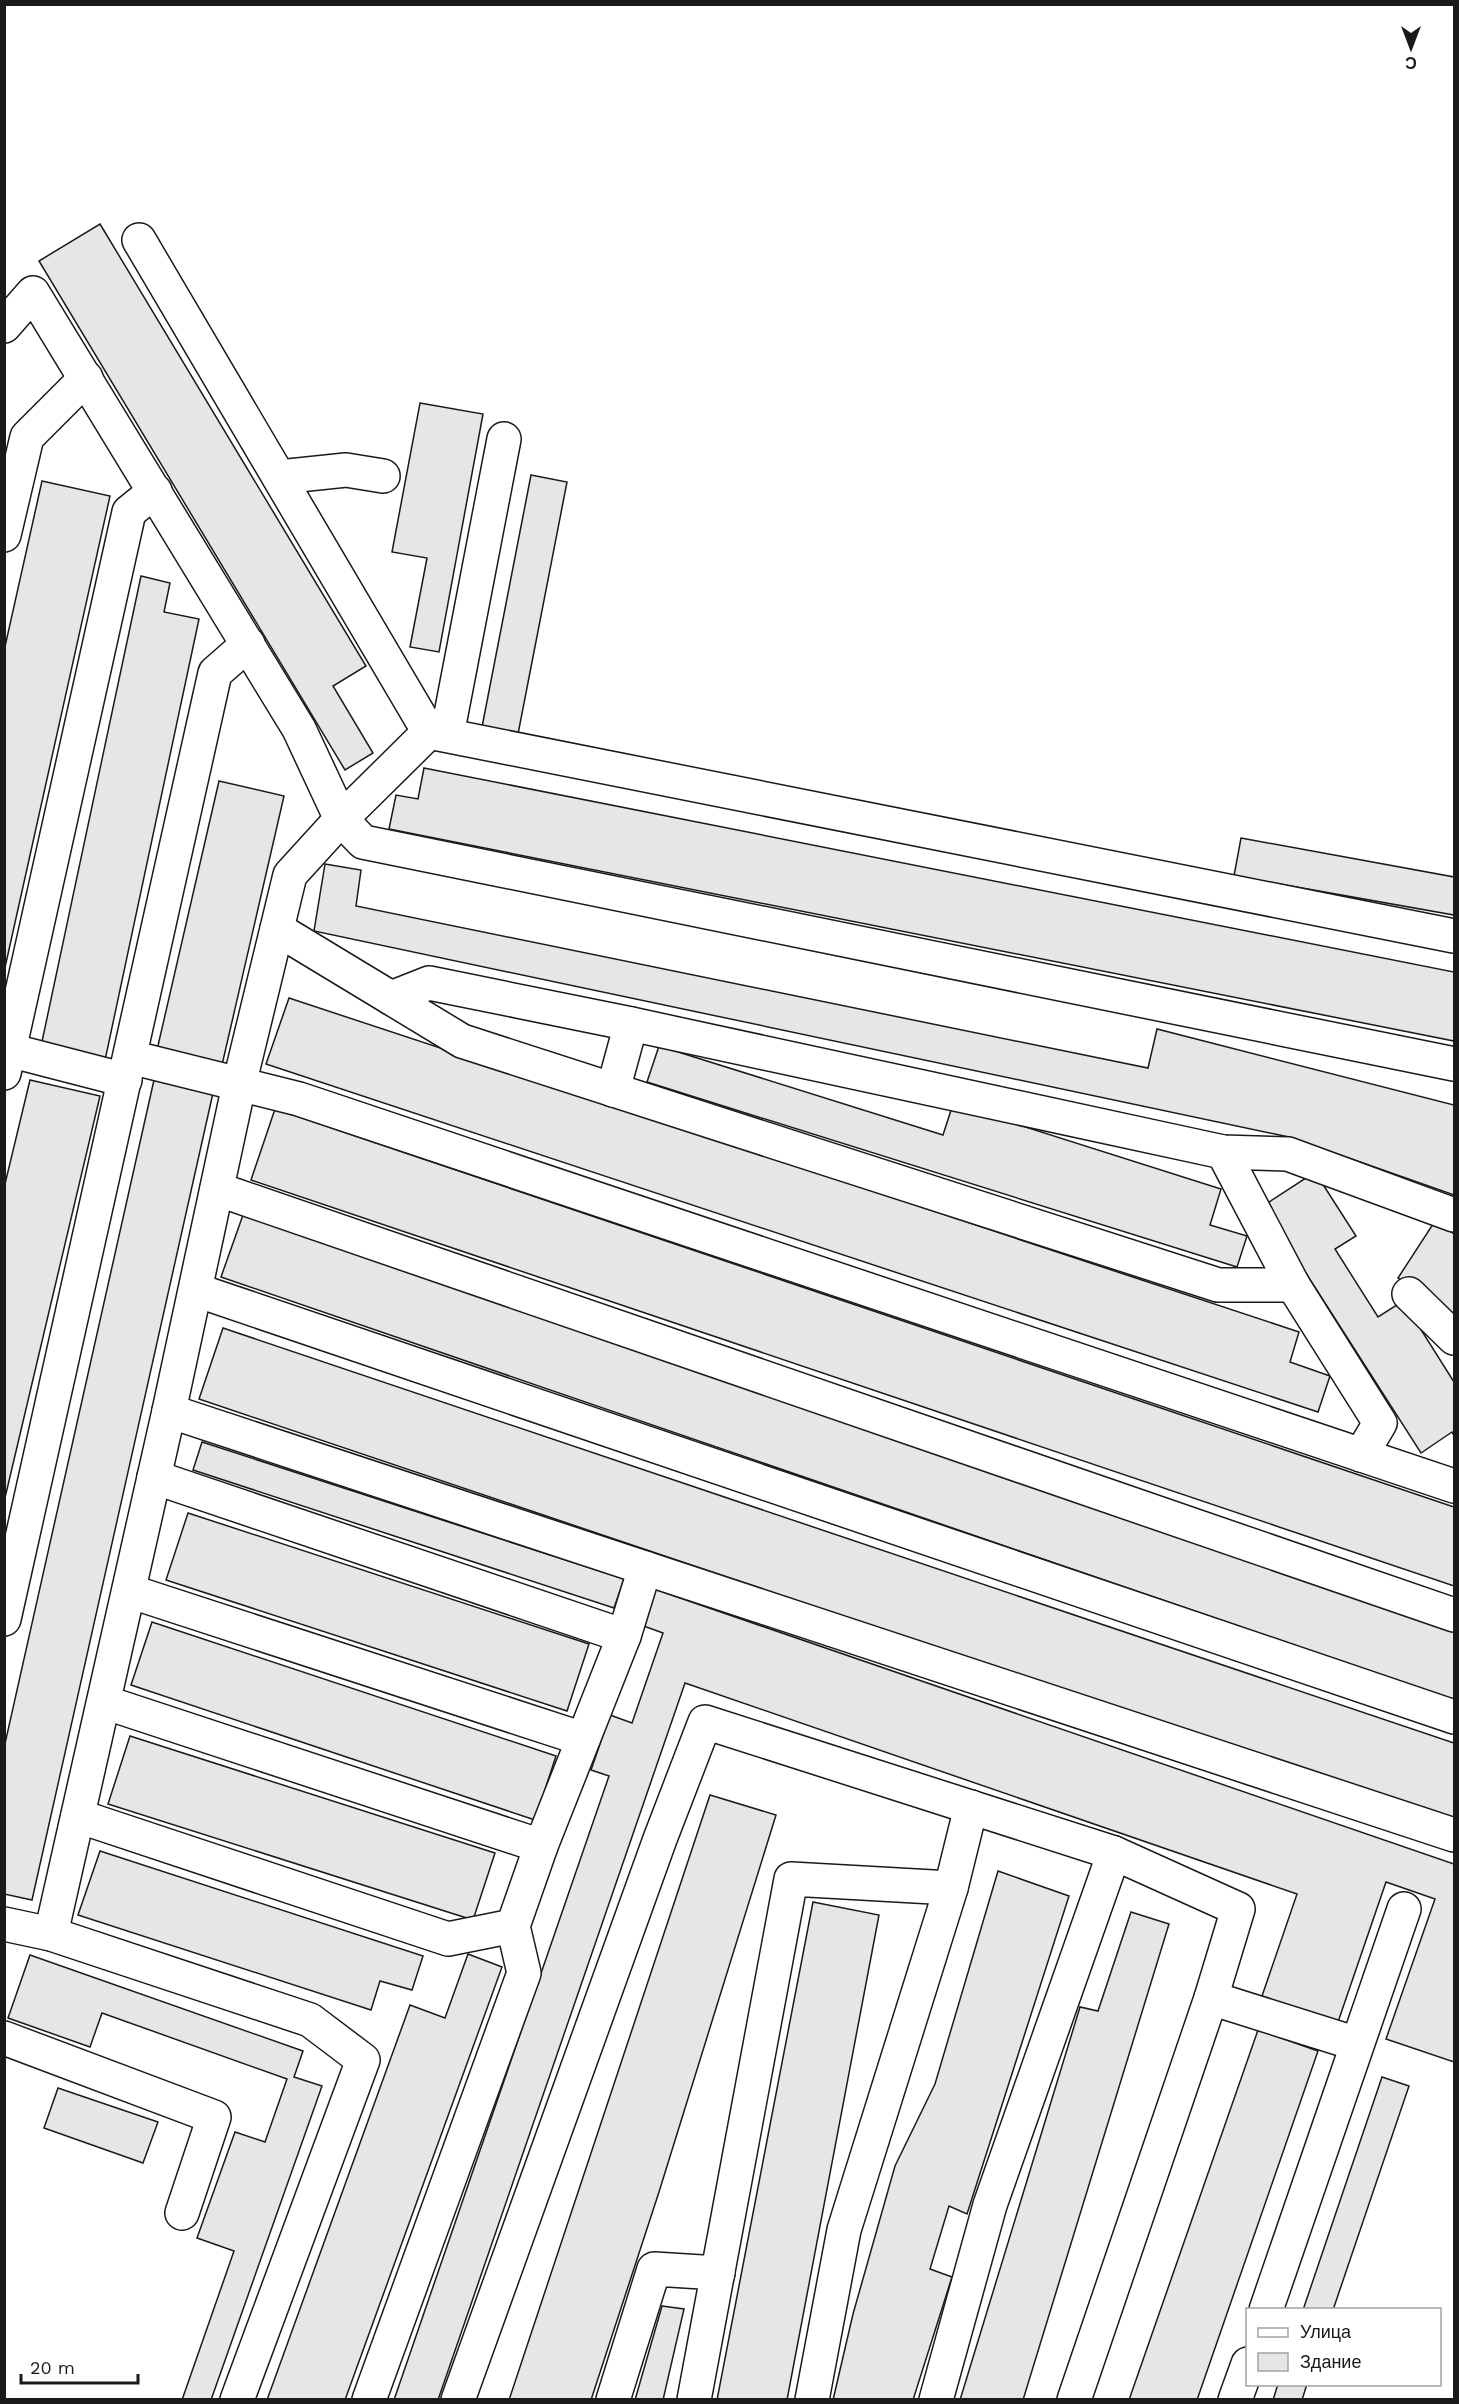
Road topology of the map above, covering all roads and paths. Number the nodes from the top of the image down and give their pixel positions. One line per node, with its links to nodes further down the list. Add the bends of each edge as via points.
1 (139, 240): 7 (lane)
2 (4, 326): 3 (lane, via 33,293)
3 (86, 378): 4 (lane); 8 (lane)
4 (16, 435): 9 (lane)
5 (504, 439): 11 (lane)
6 (383, 476): 7 (lane, via 346,470)
7 (279, 477): 11 (lane)
8 (155, 491): 10 (lane); 17 (lane, via 129,512)
9 (4, 535)
10 (248, 644): 12 (lane, via 299,729); 19 (lane, via 215,673)
11 (438, 734): 12 (lane); 14 (lane)
12 (341, 819): 13 (lane, via 290,875); 18 (lane, via 363,842)
13 (277, 929): 15 (lane); 20 (lane)
14 (1455, 936)
15 (391, 998): 16 (lane, via 429,984); 21 (lane, via 462,1041)
16 (631, 1024): 21 (lane); 22 (lane)
17 (7, 1061): 19 (lane)
18 (1455, 1064)
19 (127, 1068): 20 (lane); 36 (lane)
20 (239, 1085): 23 (lane); 30 (lane, via 299,1099)
21 (613, 1090): 25 (lane, via 1218,1285)
22 (1223, 1152): 24 (lane, via 1288,1154); 25 (lane)
23 (217, 1189): 26 (lane); 35 (lane)
24 (1455, 1215)
25 (1293, 1285): 30 (lane, via 1380,1423)
26 (196, 1290): 29 (lane); 39 (lane)
27 (1408, 1294): 28 (lane)
28 (1455, 1338)
29 (169, 1412): 31 (lane); 33 (lane)
30 (1361, 1455): 32 (lane)
31 (154, 1478): 34 (lane); 37 (lane)
32 (1455, 1486)
33 (645, 1568): 37 (lane); 43 (lane)
34 (129, 1591): 38 (lane); 40 (lane)
35 (1455, 1615)
36 (4, 1619)
37 (624, 1636): 40 (lane)
38 (104, 1702): 42 (lane); 44 (lane)
39 (1455, 1718)
40 (583, 1739): 44 (lane)
41 (971, 1807): 45 (lane); 46 (lane); 60 (lane, via 705,1722)
42 (78, 1816): 49 (lane, via 448,1939); 50 (lane)
43 (1455, 1835)
44 (541, 1846): 49 (lane)
45 (1114, 1853): 51 (lane, via 1238,1909); 64 (lane, via 990,2205)
46 (951, 1888): 55 (lane, via 791,1879); 63 (lane, via 844,2230)
47 (1404, 1909): 53 (lane)
48 (4, 1924): 50 (lane)
49 (513, 1926): 59 (lane, via 525,1973)
50 (51, 1934): 58 (lane, via 310,2020 363,2060)
51 (1211, 1998): 53 (lane); 65 (lane)
52 (4, 2038): 54 (lane, via 214,2117)
53 (1357, 2044): 56 (lane)
54 (182, 2212)
55 (718, 2273): 61 (lane, via 654,2269); 62 (lane)
56 (1267, 2308)
57 (1246, 2370): 66 (lane)
58 (237, 2400)
59 (369, 2400)
60 (458, 2400)
61 (613, 2400)
62 (694, 2400)
63 (812, 2400)
64 (936, 2400)
65 (1074, 2400)
66 (1235, 2400)

